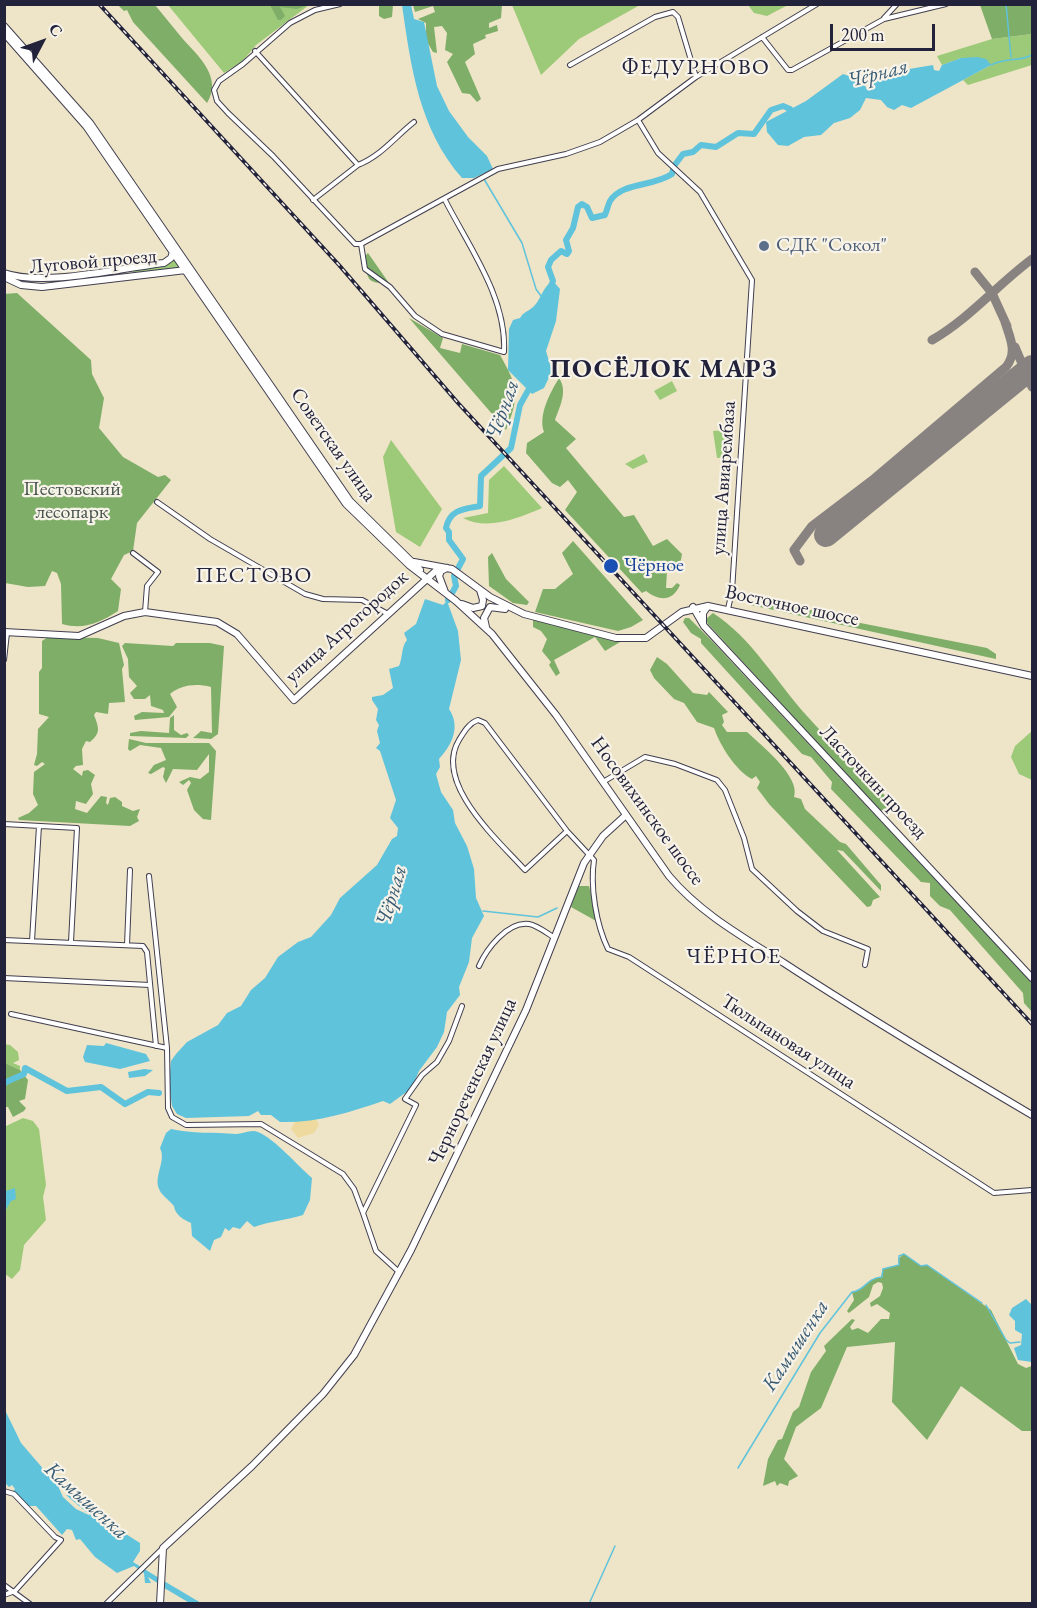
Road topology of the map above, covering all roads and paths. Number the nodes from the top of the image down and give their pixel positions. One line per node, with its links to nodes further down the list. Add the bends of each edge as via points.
1 (340, 4): 9 (street, via 301,17)
2 (817, 4): 8 (street)
3 (897, 4): 5 (street)
4 (946, 4): 5 (street)
5 (884, 18): 8 (street, via 792,70)
6 (4, 26): 24 (main road, Советская улица, via 90,123 350,501)
7 (4, 33): 18 (main road, Советская улица, via 86,126)
8 (762, 37): 11 (street)
9 (255, 51): 14 (street); 15 (street, via 216,84 215,96)
10 (570, 65): 11 (street, via 656,17 673,12 678,17)
11 (696, 77): 12 (street)
12 (638, 120): 16 (street, via 595,145 498,169); 34 (street, улица Авиарембаза, via 669,165 700,192 751,276)
13 (414, 122): 14 (street, via 394,142)
14 (358, 165): 15 (street)
15 (313, 200): 17 (street, via 352,243)
16 (445, 200): 17 (street); 17 (street, via 499,308 504,352 442,334 416,316 390,287 365,269)
17 (361, 244)
18 (173, 252): 19 (main road, Советская улица); 20 (main road, Луговой проезд, via 164,263 35,278)
19 (186, 270): 21 (main road, Луговой проезд, via 39,287 21,285); 24 (main road, Советская улица, via 346,504)
20 (4, 273)
21 (4, 277)
22 (158, 502): 36 (street, via 210,539 305,594 329,600 362,600)
23 (133, 554): 35 (street, via 158,572 147,586)
24 (411, 563): 25 (main road, Восточное шоссе); 27 (main road, Советская улица); 28 (main road)
25 (441, 566): 26 (main road, Восточное шоссе); 27 (main road)
26 (453, 570): 29 (main road, Восточное шоссе); 30 (main road, via 439,573)
27 (426, 578): 28 (main road, улица Агрогородок); 30 (main road, Носовихинское шоссе)
28 (416, 588): 30 (main road, via 429,585); 36 (main road, улица Агрогородок)
29 (480, 590): 31 (main road, via 480,607); 37 (main road, Восточное шоссе)
30 (445, 592): 31 (main road, Носовихинское шоссе)
31 (456, 601): 39 (main road, Носовихинское шоссе)
32 (708, 606): 33 (main road, Восточное шоссе); 34 (main road, Восточное шоссе); 38 (main road, via 703,613)
33 (693, 608): 37 (main road, Восточное шоссе, via 678,614 650,636 638,639 616,638); 38 (main road, Ласточкин проезд)
34 (728, 609): 42 (main road, Восточное шоссе)
35 (145, 612): 36 (main road, улица Агрогородок, via 226,626 294,700); 40 (main road, улица Агрогородок, via 124,616 79,636)
36 (388, 614)
37 (524, 614): 39 (main road, via 490,607 484,618)
38 (704, 626): 59 (main road, Ласточкин проезд)
39 (488, 630): 43 (main road, Носовихинское шоссе, via 548,704)
40 (6, 632): 41 (street)
41 (4, 660)
42 (1032, 676)
43 (603, 783): 44 (main road, Носовихинское шоссе); 56 (street, via 645,757 717,780 725,790 744,838 752,869 823,931 868,949)
44 (626, 815): 48 (main road, Чернореченская улица, via 596,846); 65 (main road, Носовихинское шоссе, via 675,883 706,912)
45 (4, 824): 46 (street)
46 (39, 826): 53 (street); 54 (street, via 76,828)
47 (567, 831): 47 (street, via 485,723 478,720 470,724 452,753 454,771 470,808 525,870); 48 (street)
48 (592, 857): 52 (main road, Чернореченская улица); 66 (street, Тюльпановая улица, via 594,889 608,949 628,957 994,1193)
49 (130, 870): 55 (street)
50 (149, 876): 64 (street)
51 (4, 939): 53 (street)
52 (556, 939): 57 (street, via 530,924 522,925 498,939); 68 (main road, Чернореченская улица, via 526,1010)
53 (32, 941): 54 (street)
54 (71, 942): 55 (street)
55 (127, 945): 60 (street, via 145,948)
56 (866, 965)
57 (479, 966)
58 (4, 978): 60 (street)
59 (1032, 978)
60 (150, 985): 63 (street)
61 (462, 1006): 67 (street, via 437,1062 405,1099 416,1105)
62 (11, 1014): 63 (street)
63 (156, 1046): 64 (street)
64 (167, 1048): 67 (street, via 168,1108 176,1121 186,1125 261,1124 343,1174)
65 (1032, 1115)
66 (1032, 1190)
67 (363, 1213): 68 (street, via 376,1251)
68 (399, 1272): 70 (main road, Чернореченская улица, via 348,1364 323,1394)
69 (4, 1491): 72 (street, via 14,1494 61,1540)
70 (163, 1548): 75 (street); 76 (main road)
71 (4, 1585): 72 (street)
72 (15, 1591): 73 (street); 74 (street)
73 (4, 1595)
74 (30, 1604)
75 (106, 1604)
76 (160, 1604)

